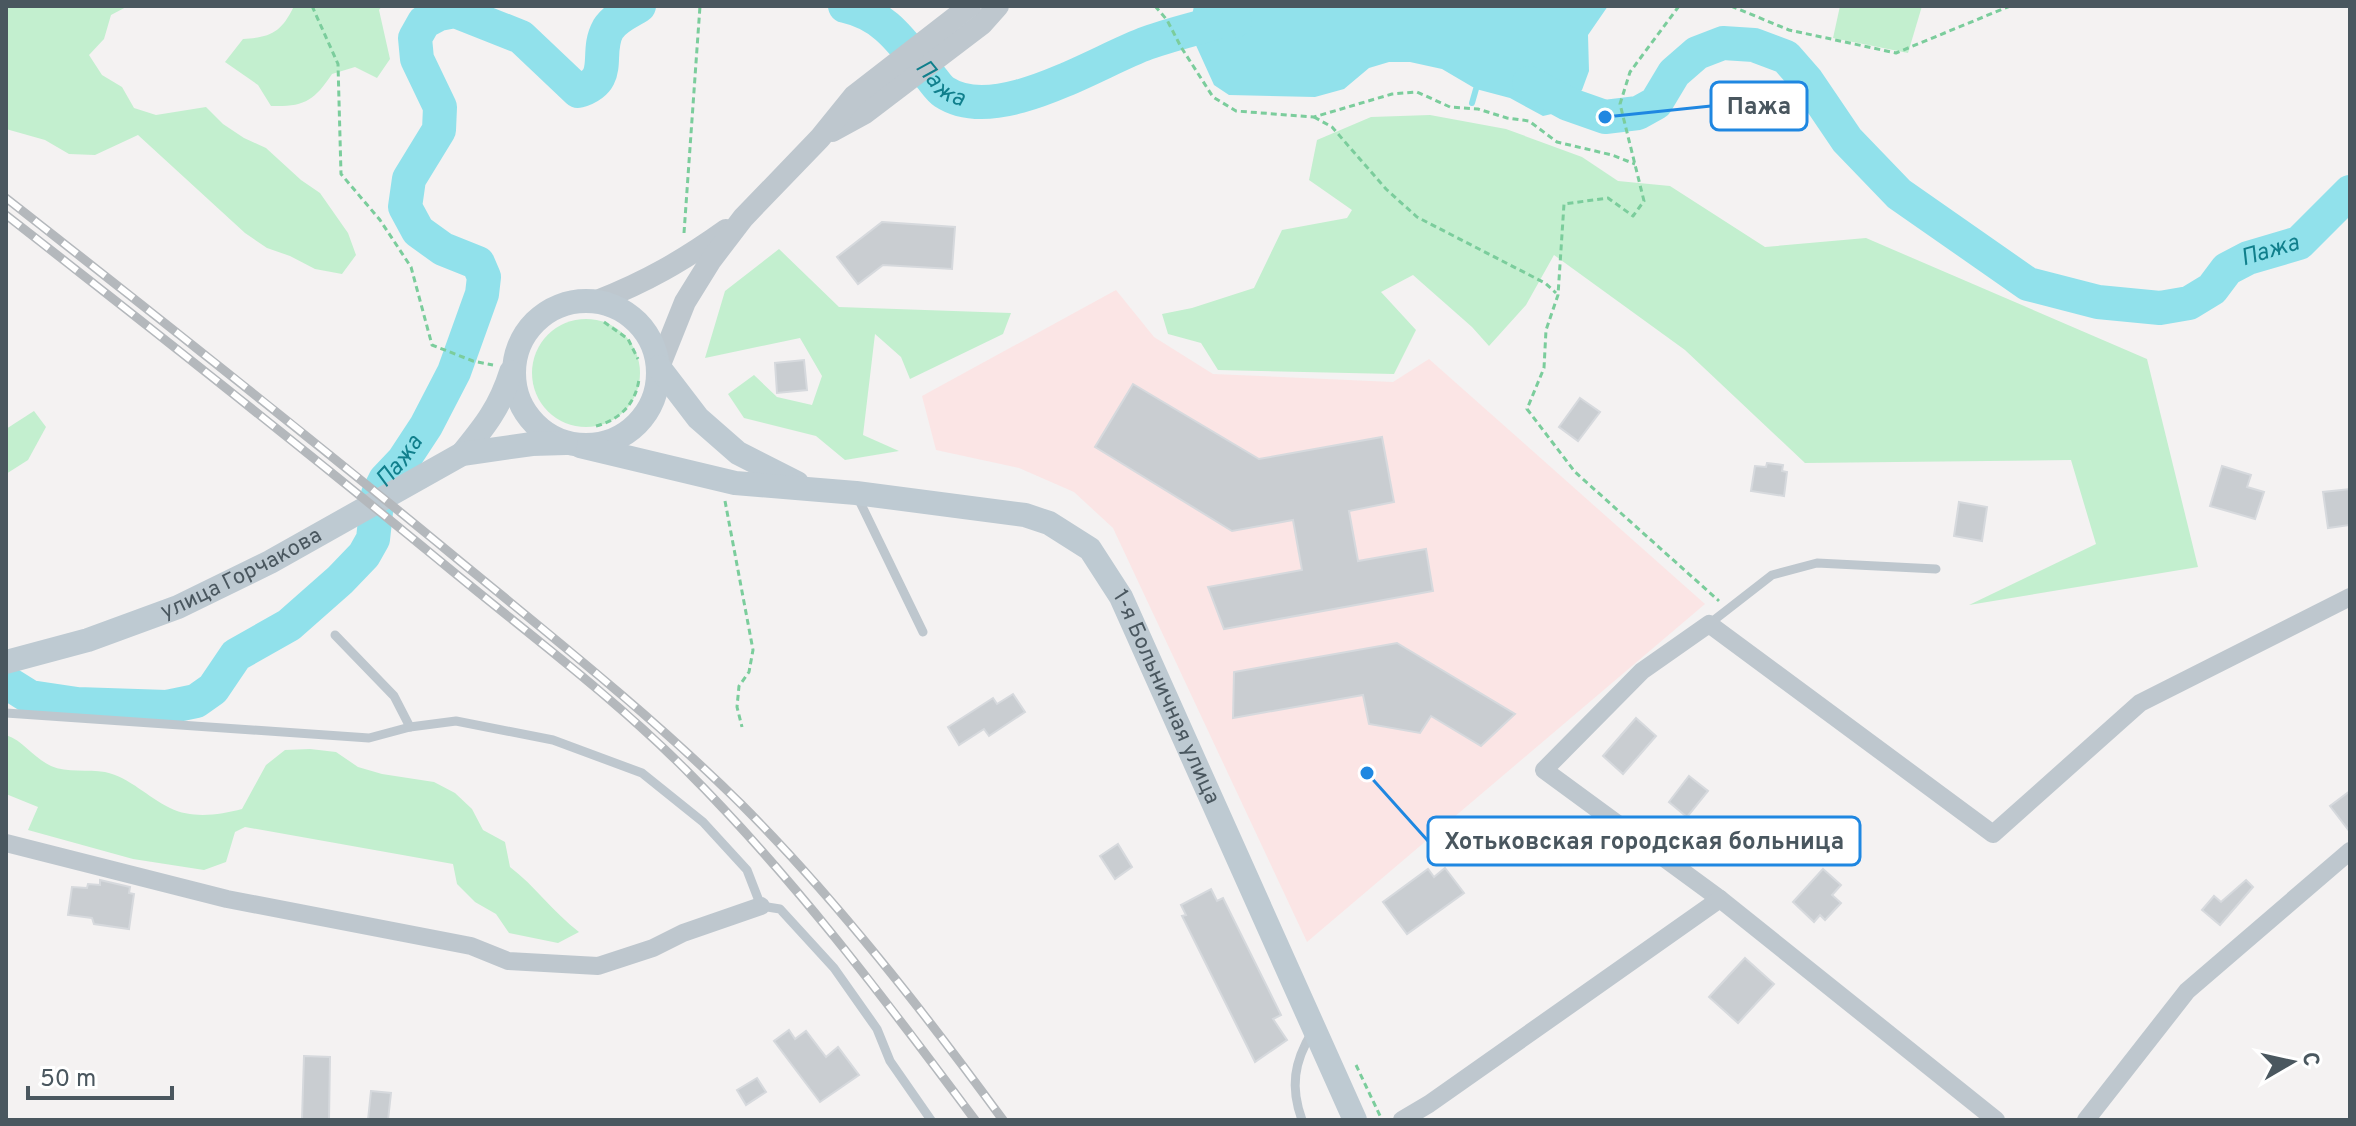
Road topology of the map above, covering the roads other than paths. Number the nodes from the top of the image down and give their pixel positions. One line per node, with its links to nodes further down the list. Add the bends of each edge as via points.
1 (986, 9): 2 (street, via 859,104)
2 (743, 218): 3 (street, via 678,264); 5 (street, via 711,260)
3 (596, 310): 4 (main road, via 574,301 552,308 520,341); 5 (main road, via 620,308 639,323 653,344)
4 (514, 363): 6 (main road, via 515,388 525,412 542,431); 7 (main road, via 491,419)
5 (646, 369): 6 (main road, via 657,389 636,426 598,445); 8 (main road, via 738,453)
6 (580, 438): 7 (main road); 8 (main road, 1-я Больничная улица, via 735,483)
7 (462, 454): 15 (main road, улица Горчакова, via 270,562 178,607)
8 (806, 488): 9 (main road, 1-я Больничная улица)
9 (856, 493): 13 (lane); 22 (main road, 1-я Больничная улица, via 1025,515 1049,523 1090,549 1121,597)
10 (1936, 569): 12 (lane, via 1817,563 1772,575)
11 (2350, 597): 12 (street, via 2140,703 1993,834)
12 (1709, 624): 20 (street, via 1642,671 1544,770)
13 (923, 632)
14 (335, 635): 17 (lane, via 394,696)
15 (13, 660)
16 (6, 713): 17 (lane, via 369,738)
17 (410, 727): 21 (lane, via 456,721 553,740 642,773 703,822 747,870)
18 (6, 843): 21 (street, via 227,899 471,946 508,961 598,966)
19 (2350, 851): 28 (street, via 2187,991)
20 (1720, 899): 26 (street); 27 (street)
21 (761, 906): 23 (lane, via 780,909 834,968)
22 (1314, 1029): 24 (lane, via 1295,1069); 25 (main road, 1-я Больничная улица)
23 (931, 1120)
24 (1302, 1120)
25 (1355, 1120)
26 (1402, 1120)
27 (1996, 1120)
28 (2086, 1120)

